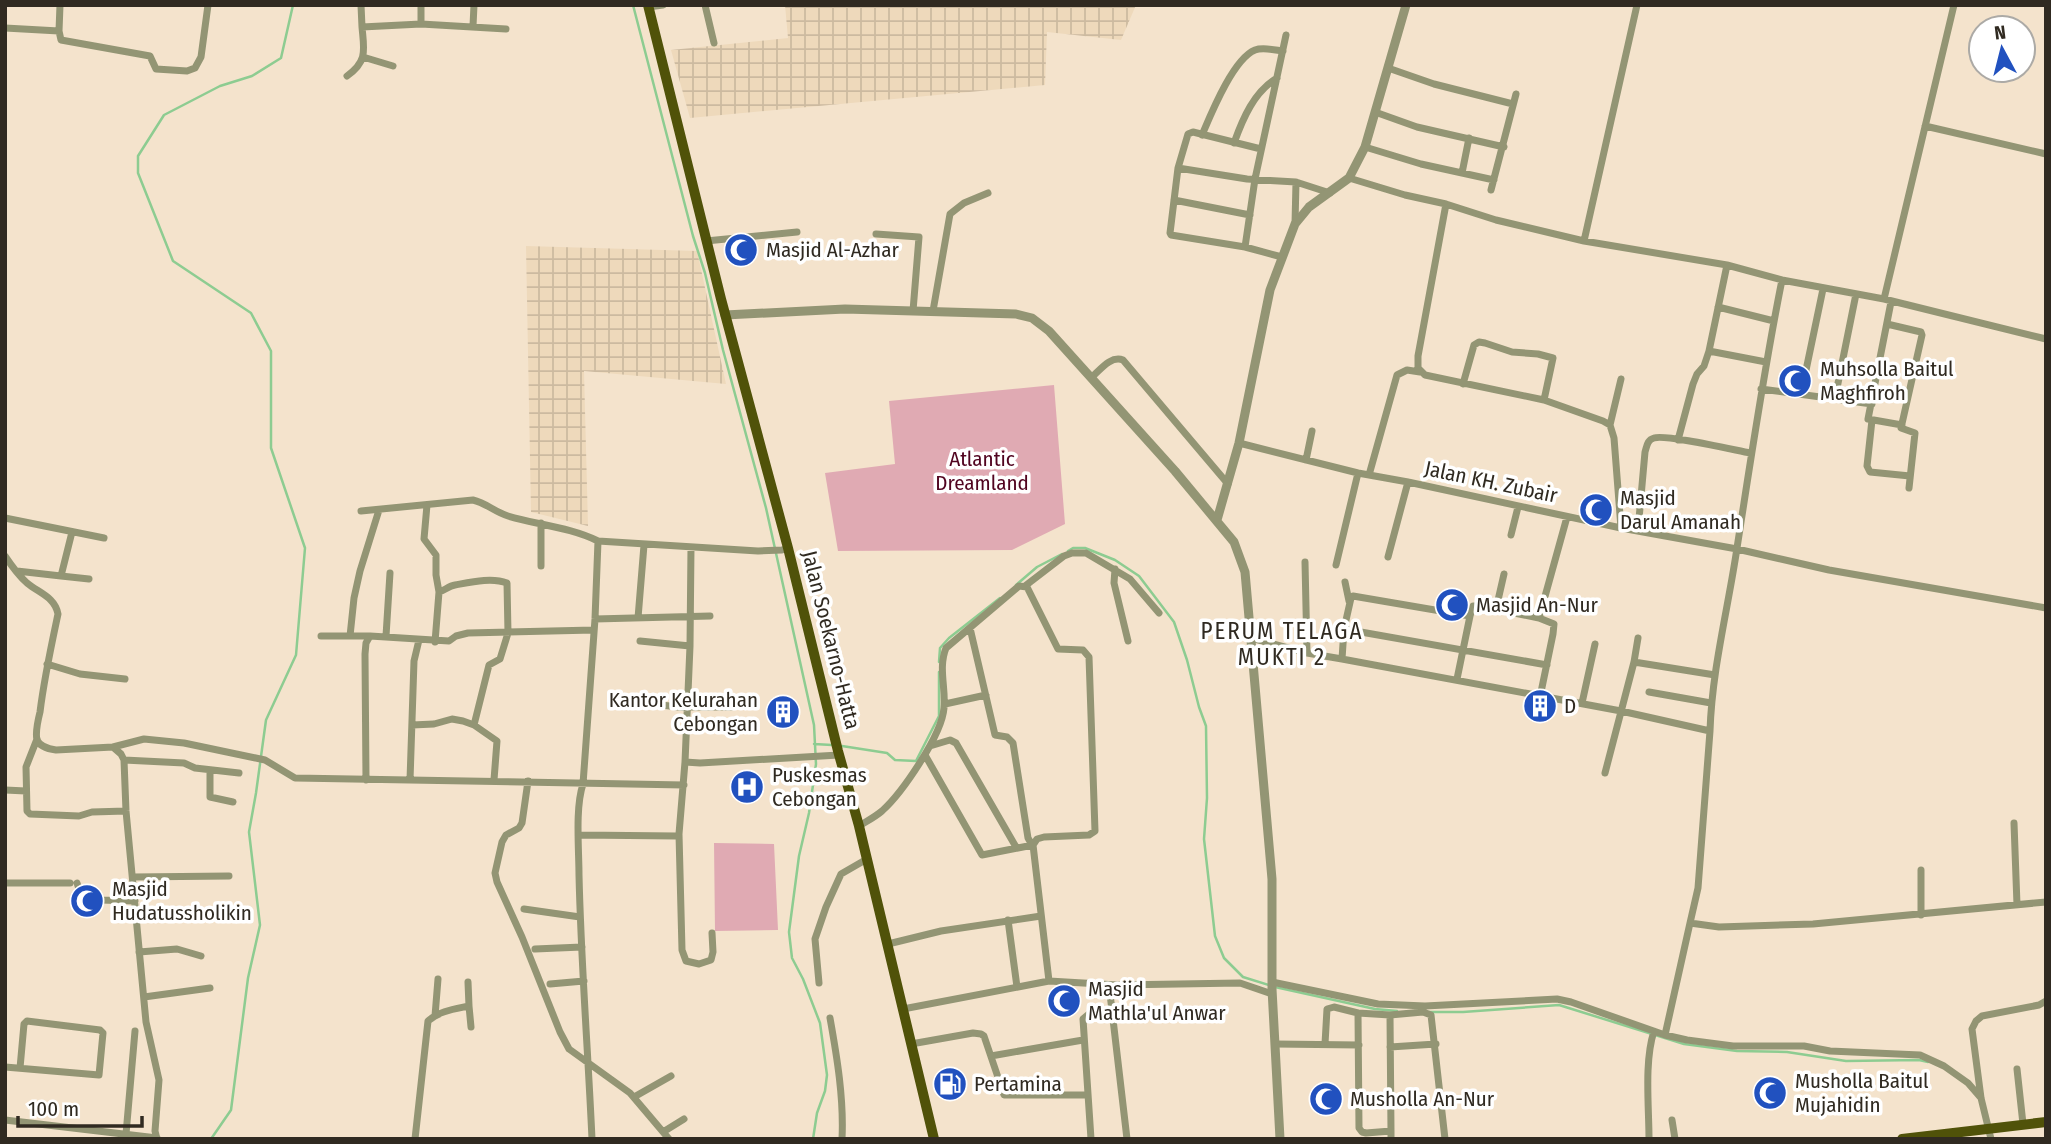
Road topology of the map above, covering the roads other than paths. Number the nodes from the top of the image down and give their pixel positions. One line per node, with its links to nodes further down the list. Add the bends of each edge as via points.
1 (60, 5): 17 (street)
2 (208, 5): 17 (street, via 201,57 195,68 187,71 156,69 150,56 61,40)
3 (361, 5): 14 (street)
4 (421, 5): 12 (street)
5 (474, 5): 13 (street)
6 (663, 5): 11 (street)
7 (705, 5): 19 (street)
8 (1406, 5): 23 (street)
9 (1637, 5): 53 (street)
10 (1954, 5): 29 (street)
11 (648, 6): 52 (main road, Jalan Soekarno-Hatta)
12 (421, 24): 13 (street); 14 (street)
13 (473, 26): 16 (street)
14 (362, 27): 21 (street)
15 (5, 28): 17 (street)
16 (506, 29)
17 (59, 31)
18 (1286, 35): 20 (street)
19 (714, 43)
20 (1283, 51): 25 (street); 30 (street, via 1252,51 1226,83)
21 (363, 57): 22 (street); 24 (street)
22 (393, 66)
23 (1388, 68): 27 (street); 28 (street)
24 (347, 76)
25 (1277, 78): 32 (street, via 1252,102); 35 (street)
26 (1516, 94): 27 (street)
27 (1513, 104): 34 (street)
28 (1375, 112): 31 (street); 33 (street)
29 (1925, 126): 36 (street); 60 (street)
30 (1202, 135): 32 (street); 37 (street, via 1193,132 1185,136)
31 (1469, 138): 34 (street); 38 (street)
32 (1234, 143): 35 (street)
33 (1365, 147): 38 (street); 39 (street)
34 (1504, 147): 41 (street)
35 (1261, 149): 40 (street)
36 (2046, 154)
37 (1178, 168): 40 (street); 46 (street)
38 (1461, 173): 41 (street)
39 (1349, 178): 45 (street); 47 (street)
40 (1255, 179): 42 (street); 48 (street)
41 (1494, 180): 43 (street)
42 (1296, 182): 45 (street); 49 (street)
43 (1491, 190)
44 (988, 192): 63 (street, via 950,214)
45 (1330, 193): 49 (street)
46 (1174, 200): 48 (street); 54 (street, via 1171,235)
47 (1446, 204): 53 (street); 70 (street, via 1418,355)
48 (1250, 215): 54 (street)
49 (1295, 224): 55 (street)
50 (797, 232): 52 (street)
51 (876, 234): 62 (street, via 919,237)
52 (706, 241): 64 (main road, Jalan Soekarno-Hatta)
53 (1584, 241): 56 (street)
54 (1245, 247): 55 (street)
55 (1282, 257): 84 (street, via 1265,310)
56 (1727, 265): 57 (street); 61 (street)
57 (1782, 280): 58 (street); 65 (street)
58 (1823, 289): 59 (street); 75 (street)
59 (1856, 294): 60 (street); 76 (street)
60 (1888, 300): 66 (street); 67 (street)
61 (1718, 307): 65 (street); 68 (street)
62 (913, 311): 63 (street); 64 (street)
63 (933, 311): 71 (street, via 1024,315 1049,331)
64 (725, 315): 109 (main road, Jalan Soekarno-Hatta)
65 (1774, 321): 69 (street)
66 (1887, 324): 78 (street); 81 (street, via 1921,332 1922,337)
67 (2046, 339)
68 (1709, 351): 69 (street); 83 (street, via 1695,378)
69 (1766, 362): 74 (street)
70 (1420, 372): 73 (street); 88 (street, via 1408,370 1397,375)
71 (1091, 378): 91 (street, via 1111,360 1123,360); 99 (street)
72 (1621, 379): 80 (street)
73 (1463, 384): 77 (street); 77 (street, via 1474,345 1485,343 1553,358)
74 (1761, 389): 75 (street); 85 (street)
75 (1801, 394): 76 (street)
76 (1835, 398): 78 (street)
77 (1544, 400): 80 (street)
78 (1872, 404): 79 (street, via 1868,419)
79 (1872, 420): 81 (street); 89 (street, via 1869,470)
80 (1610, 425): 101 (street)
81 (1902, 425): 89 (street, via 1902,430 1915,433)
82 (1312, 431): 86 (street)
83 (1678, 440): 85 (street); 102 (street, via 1656,438 1647,443)
84 (1239, 443): 86 (street, Jalan KH. Zubair); 91 (street)
85 (1750, 453): 110 (street)
86 (1306, 460): 87 (street, Jalan KH. Zubair)
87 (1358, 473): 88 (street, Jalan KH. Zubair); 114 (street)
88 (1369, 475): 90 (street, Jalan KH. Zubair)
89 (1910, 476): 92 (street)
90 (1408, 482): 94 (street, Jalan KH. Zubair); 112 (street)
91 (1228, 484): 99 (street)
92 (1909, 488)
93 (427, 505): 96 (street); 100 (street, via 473,500 508,516); 124 (street, via 424,540 436,555)
94 (1518, 506): 97 (street, Jalan KH. Zubair); 104 (street)
95 (361, 510): 96 (street)
96 (379, 510): 139 (street, via 360,571)
97 (1567, 517): 101 (street, Jalan KH. Zubair); 133 (street)
98 (5, 518): 103 (street)
99 (1217, 520): 143 (street, via 1243,564)
100 (541, 523): 106 (street); 115 (street)
101 (1621, 528): 102 (street, Jalan KH. Zubair)
102 (1638, 530): 110 (street, Jalan KH. Zubair)
103 (72, 533): 105 (street); 120 (street)
104 (1511, 535)
105 (104, 538)
106 (598, 541): 107 (street); 134 (street)
107 (644, 545): 108 (street); 132 (street)
108 (691, 547): 109 (street); 129 (street)
109 (785, 549): 176 (main road, Jalan Soekarno-Hatta)
110 (1737, 549): 126 (street, Jalan KH. Zubair); 157 (street)
111 (5, 556): 117 (street)
112 (1388, 557)
113 (1306, 562): 152 (street)
114 (1336, 565)
115 (541, 566)
116 (1115, 569): 123 (street, via 1086,553 1072,553); 128 (street, via 1130,579); 147 (street)
117 (17, 571): 120 (street); 155 (street, via 58,609)
118 (390, 573): 142 (street)
119 (1504, 575): 127 (street)
120 (61, 576): 121 (street)
121 (89, 579)
122 (1345, 582): 125 (street)
123 (1025, 586): 135 (street, via 1019,586); 197 (street, via 1058,649 1083,650 1089,657 1096,828 1089,835 1042,837)
124 (439, 592): 138 (street, via 470,582 507,583); 148 (street)
125 (1350, 602): 131 (street, via 1357,596); 136 (street)
126 (2046, 608)
127 (1496, 609): 131 (street, via 1474,606); 133 (street)
128 (1159, 613)
129 (691, 616): 130 (street); 132 (street); 150 (street)
130 (710, 616)
131 (1469, 616): 151 (street)
132 (638, 618): 134 (street)
133 (1539, 618): 156 (street, via 1554,625)
134 (595, 619): 137 (street)
135 (970, 628): 161 (street); 166 (street, via 944,653)
136 (1345, 629): 151 (street); 153 (street)
137 (594, 630): 138 (street); 187 (street)
138 (508, 633): 148 (street, via 468,633); 171 (street, via 500,659 489,665)
139 (350, 635): 140 (street); 141 (street)
140 (321, 636)
141 (370, 636): 142 (street); 183 (street, via 365,654)
142 (386, 636): 145 (street)
143 (1251, 638): 152 (street); 228 (street, via 1272,879)
144 (1638, 638): 154 (street)
145 (419, 640): 148 (street); 170 (street)
146 (640, 641): 150 (street)
147 (1128, 641)
148 (435, 642)
149 (1595, 643): 165 (street)
150 (690, 646): 167 (street)
151 (1462, 649): 156 (street); 159 (street)
152 (1307, 653): 153 (street)
153 (1342, 659): 159 (street)
154 (1634, 662): 157 (street); 169 (street)
155 (47, 664): 158 (street, via 80,674); 173 (street)
156 (1547, 665): 162 (street)
157 (1715, 675): 164 (street)
158 (125, 679)
159 (1457, 679): 162 (street)
160 (1649, 692): 164 (street)
161 (986, 695): 166 (street); 197 (street, via 995,735 1013,743)
162 (1540, 697): 165 (street)
163 (618, 700): 167 (street)
164 (1712, 703): 172 (street)
165 (1582, 704): 169 (street)
166 (945, 705): 174 (street)
167 (687, 707): 168 (street); 179 (street)
168 (731, 707)
169 (1621, 711): 172 (street); 182 (street)
170 (412, 725): 171 (street, via 452,719); 184 (street)
171 (474, 725): 185 (street, via 496,741)
172 (1710, 732): 212 (street, via 1698,888)
173 (37, 739): 175 (street, via 56,750); 190 (street, via 26,767)
174 (930, 746): 177 (street); 198 (street, via 950,740 957,743)
175 (113, 747): 178 (street); 183 (street, via 144,738 184,743 265,760 295,778)
176 (839, 753): 179 (street); 194 (main road, Jalan Soekarno-Hatta)
177 (925, 755): 194 (street, via 890,803); 198 (street, via 982,855)
178 (124, 760): 180 (street, via 184,763); 192 (street)
179 (685, 762): 188 (street)
180 (210, 770): 181 (street); 191 (street, via 211,797)
181 (239, 773)
182 (1605, 773)
183 (366, 780): 184 (street)
184 (410, 780): 185 (street)
185 (494, 780): 186 (street)
186 (528, 781): 187 (street); 251 (street, via 522,824 502,842 495,866 497,882 560,1032 569,1049)
187 (583, 784): 188 (street); 196 (street)
188 (684, 785): 195 (street)
189 (5, 790): 190 (street)
190 (26, 791): 192 (street, via 27,811 33,815)
191 (233, 802)
192 (126, 811): 201 (street)
193 (2014, 823): 206 (street)
194 (859, 826): 199 (main road, Jalan Soekarno-Hatta)
195 (679, 834): 196 (street); 213 (street, via 686,961 709,962)
196 (579, 835): 210 (street)
197 (1032, 845): 198 (street); 209 (street)
198 (1016, 848)
199 (867, 859): 214 (main road, Jalan Soekarno-Hatta); 223 (street, via 841,874 826,906 815,939)
200 (1921, 870): 208 (street)
201 (133, 877): 202 (street); 204 (street)
202 (229, 877)
203 (5, 883): 204 (street, via 74,883 79,890 97,893 100,900)
204 (135, 901): 217 (street)
205 (2046, 902): 206 (street)
206 (2017, 905): 208 (street)
207 (524, 909): 210 (street)
208 (1921, 915): 212 (street, via 1799,925)
209 (1041, 916): 211 (street); 221 (street)
210 (580, 917): 215 (street)
211 (1008, 920): 214 (street); 226 (street)
212 (1690, 923): 242 (street)
213 (712, 933)
214 (888, 944): 232 (main road, Jalan Soekarno-Hatta)
215 (582, 947): 216 (street); 220 (street)
216 (535, 949)
217 (139, 952): 218 (street, via 177,950); 229 (street)
218 (201, 956)
219 (438, 979): 237 (street)
220 (584, 981): 224 (street); 251 (street)
221 (1049, 981): 225 (street); 226 (street)
222 (468, 982): 231 (street)
223 (819, 983)
224 (550, 984)
225 (1109, 985): 228 (street, via 1240,983); 234 (street)
226 (1017, 987): 232 (street)
227 (210, 988): 229 (street)
228 (1272, 988): 233 (street); 245 (street)
229 (144, 997): 268 (street, via 158,1072)
230 (2046, 1001): 258 (street, via 1976,1021 1972,1029)
231 (470, 1006): 237 (street); 239 (street)
232 (904, 1009): 244 (main road, Jalan Soekarno-Hatta)
233 (1378, 1009): 235 (street); 236 (street); 241 (street, via 1557,999)
234 (1112, 1010): 243 (street, via 1085,1016); 274 (street)
235 (1358, 1013): 246 (street, via 1327,1009); 248 (street)
236 (1390, 1015): 247 (street, via 1429,1013); 249 (street)
237 (435, 1016): 269 (street, via 428,1021)
238 (830, 1018): 271 (street)
239 (471, 1027)
240 (135, 1031): 265 (street)
241 (1653, 1035): 242 (street); 277 (street)
242 (1665, 1035): 258 (street, via 1733,1046 1920,1055 1944,1066)
243 (1083, 1040): 250 (street); 256 (street)
244 (911, 1044): 250 (street, via 977,1032 984,1035); 272 (main road, Jalan Soekarno-Hatta)
245 (1275, 1044): 246 (street); 275 (street)
246 (1325, 1044): 248 (street)
247 (1436, 1044): 249 (street); 276 (street)
248 (1359, 1045): 267 (street, via 1360,1130)
249 (1390, 1047): 267 (street)
250 (991, 1056): 256 (street, via 1006,1096)
251 (588, 1062): 257 (street); 270 (street)
252 (5, 1067): 253 (street)
253 (20, 1068): 253 (street, via 28,1020 101,1031 103,1035 98,1075)
254 (2017, 1069): 263 (street)
255 (671, 1076): 257 (street)
256 (1087, 1095): 273 (street)
257 (634, 1097): 266 (street)
258 (1981, 1098): 264 (street)
259 (684, 1119): 266 (street)
260 (5, 1120): 265 (street)
261 (1672, 1120): 278 (street)
262 (2046, 1122): 263 (main road)
263 (2023, 1124): 264 (main road)
264 (1988, 1131): 279 (main road)
265 (127, 1135): 268 (street)
266 (666, 1135)
267 (1391, 1135)
268 (157, 1139)
269 (415, 1139)
270 (592, 1139)
271 (842, 1139)
272 (934, 1139)
273 (1091, 1139)
274 (1126, 1139)
275 (1280, 1139)
276 (1445, 1139)
277 (1650, 1139)
278 (1675, 1139)
279 (1904, 1139)

